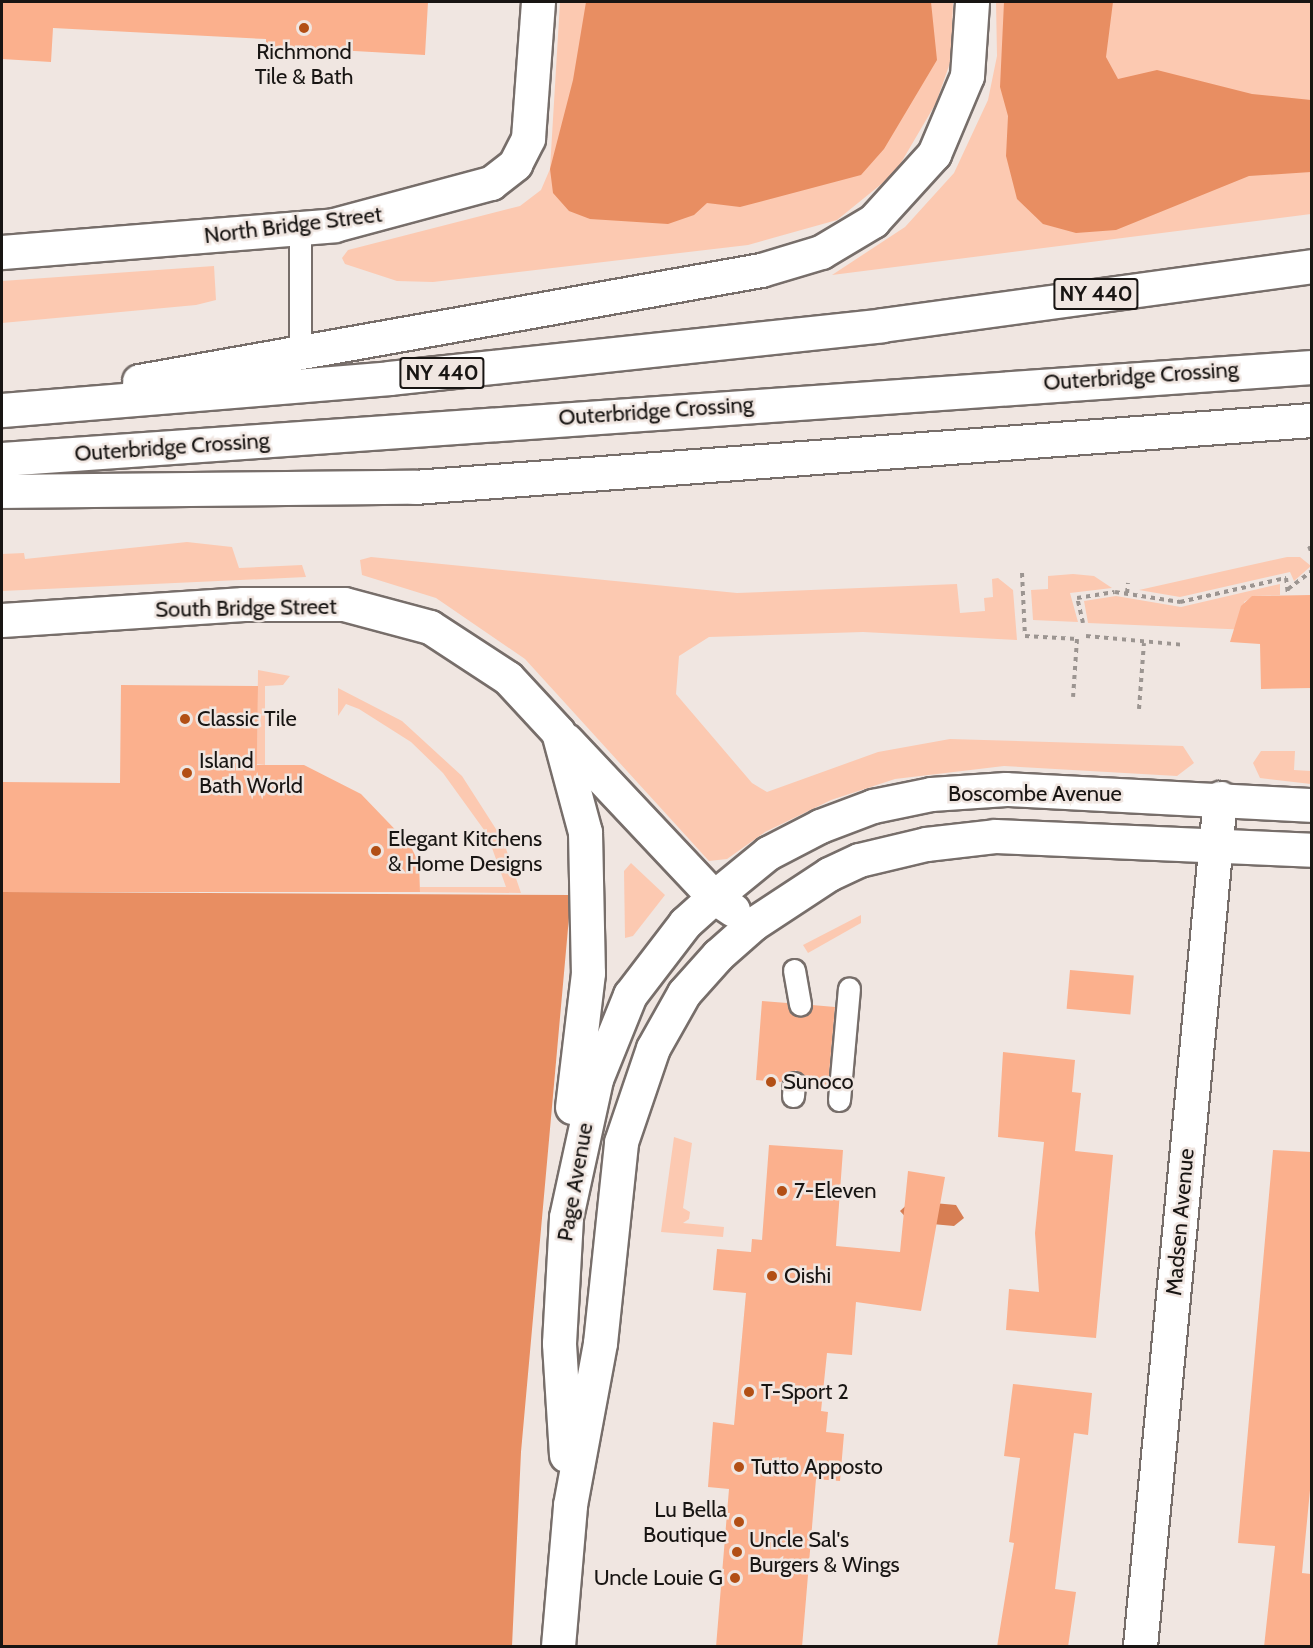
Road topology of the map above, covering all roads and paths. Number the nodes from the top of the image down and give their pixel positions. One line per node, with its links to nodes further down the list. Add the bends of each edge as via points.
1 (538, 2): 3 (main road, North Bridge Street, via 528,138 504,176 408,209)
2 (972, 2): 8 (main road, via 967,76 950,124 914,182 847,239 761,270)
3 (300, 229): 4 (main road, North Bridge Street); 8 (lane)
4 (2, 252)
5 (1311, 266): 7 (main road, NY 440)
6 (1311, 285): 7 (main road, via 1060,314)
7 (882, 326): 10 (main road, NY 440, via 389,378)
8 (300, 349): 10 (main road)
9 (1311, 367): 13 (main road, Outerbridge Crossing / NY 440)
10 (2, 410)
11 (1311, 420): 14 (main road)
12 (1311, 441): 14 (main road, via 891,471)
13 (2, 459)
14 (733, 464): 15 (main road, via 414,487)
15 (2, 491)
16 (1308, 546): 17 (path)
17 (1311, 554)
18 (1311, 571): 21 (path, via 1288,592 1286,578 1180,602)
19 (1022, 573): 27 (path, via 1025,636 1077,639)
20 (1128, 583): 21 (path)
21 (1127, 593): 23 (path, via 1077,598)
22 (2, 620): 29 (main road, South Bridge Street, via 243,604 344,604 430,627 508,678)
23 (1083, 623)
24 (1086, 636): 25 (path)
25 (1144, 643): 26 (path); 28 (path)
26 (1184, 645)
27 (1073, 697)
28 (1139, 708)
29 (558, 732): 34 (main road, South Bridge Street); 40 (main road, South Bridge Street, via 579,795 589,874 588,973 568,1135)
30 (1220, 798): 31 (main road, Boscombe Avenue); 32 (main road, Madsen Avenue); 34 (main road, Boscombe Avenue, via 1006,789 900,800 794,839)
31 (1311, 805)
32 (1215, 845): 33 (main road, Boscombe Avenue); 35 (main road, Boscombe Avenue, via 995,836 926,843 849,865); 43 (main road, Madsen Avenue)
33 (1311, 850)
34 (714, 897): 35 (main road, South Bridge Street); 40 (main road, Page Avenue, via 655,959 613,1031 581,1137)
35 (753, 924): 41 (main road, Page Avenue, via 684,993 653,1048 629,1109 615,1174 600,1342)
36 (794, 970): 38 (lane)
37 (849, 988): 39 (lane)
38 (800, 1004)
39 (839, 1100)
40 (566, 1217): 41 (main road, Page Avenue, via 559,1342)
41 (570, 1505): 42 (main road, Page Avenue)
42 (558, 1647)
43 (1140, 1647)

